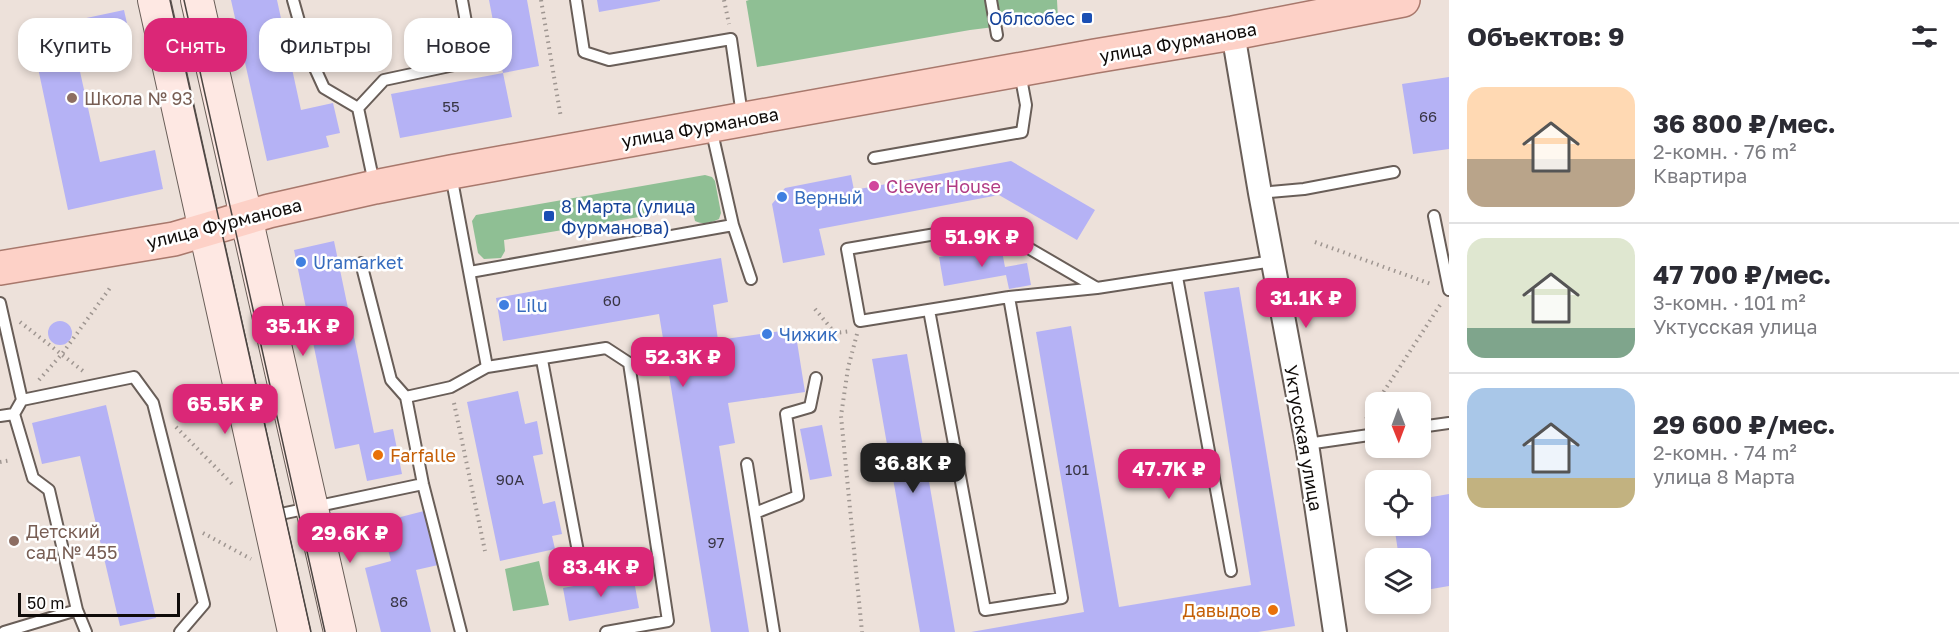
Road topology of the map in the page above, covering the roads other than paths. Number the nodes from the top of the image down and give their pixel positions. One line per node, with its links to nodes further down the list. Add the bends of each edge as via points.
1 (154, 0): 22 (main road)
2 (197, 0): 20 (main road)
3 (293, 0): 11 (lane, via 308,53 324,88)
4 (462, 0): 11 (lane, via 473,61 384,80)
5 (576, 0): 12 (lane, via 584,52 609,60 731,39)
6 (991, 0): 9 (lane)
7 (1403, 0): 8 (main road, улица Фурманова)
8 (1233, 33): 10 (main road, улица Фурманова); 18 (street, Уктусская улица)
9 (997, 35)
10 (1019, 69): 12 (main road, улица Фурманова); 14 (lane, via 1026,105 1022,132)
11 (358, 108): 17 (lane)
12 (743, 119): 13 (main road, улица Фурманова)
13 (711, 125): 15 (main road, улица Фурманова); 21 (lane)
14 (874, 158)
15 (451, 172): 17 (main road, улица Фурманова); 26 (lane)
16 (1394, 172): 18 (lane)
17 (375, 186): 20 (main road, улица Фурманова)
18 (1260, 193): 23 (street, Уктусская улица)
19 (1434, 216): 30 (lane)
20 (246, 218): 22 (main road, улица Фурманова); 47 (main road)
21 (733, 225): 26 (lane); 28 (lane)
22 (204, 230): 25 (main road, улица Фурманова, via 174,239); 49 (main road)
23 (1273, 261): 27 (lane); 44 (street, Уктусская улица)
24 (361, 263): 37 (lane, via 391,380)
25 (0, 268)
26 (470, 272): 35 (lane)
27 (1177, 277): 29 (lane); 50 (lane)
28 (751, 279)
29 (1097, 288): 31 (lane); 33 (lane, via 989,225 847,249 860,321)
30 (1443, 288)
31 (1009, 297): 33 (lane); 33 (lane, via 1062,597 985,610)
32 (0, 305): 38 (lane)
33 (929, 310)
34 (542, 360): 35 (lane); 51 (lane); 59 (lane, via 606,348 629,363 668,621)
35 (487, 367): 37 (lane, via 451,387)
36 (816, 378): 48 (lane, via 810,407 786,414 798,496)
37 (406, 397): 46 (lane)
38 (22, 400): 39 (lane); 55 (lane, via 134,377 153,403 204,604)
39 (14, 414): 40 (lane); 52 (lane, via 33,478 49,490)
40 (0, 417)
41 (1449, 423): 42 (lane)
42 (1431, 426)
43 (1365, 436): 44 (lane)
44 (1307, 444): 61 (street, Уктусская улица)
45 (747, 464): 48 (lane)
46 (423, 484): 47 (lane); 58 (lane)
47 (312, 507): 49 (lane); 57 (main road)
48 (755, 513): 60 (lane)
49 (269, 516): 56 (main road)
50 (1231, 571)
51 (582, 573)
52 (77, 610): 53 (lane); 54 (lane)
53 (4, 632)
54 (86, 632)
55 (180, 632)
56 (294, 632)
57 (340, 632)
58 (461, 632)
59 (606, 632)
60 (774, 632)
61 (1335, 632)

